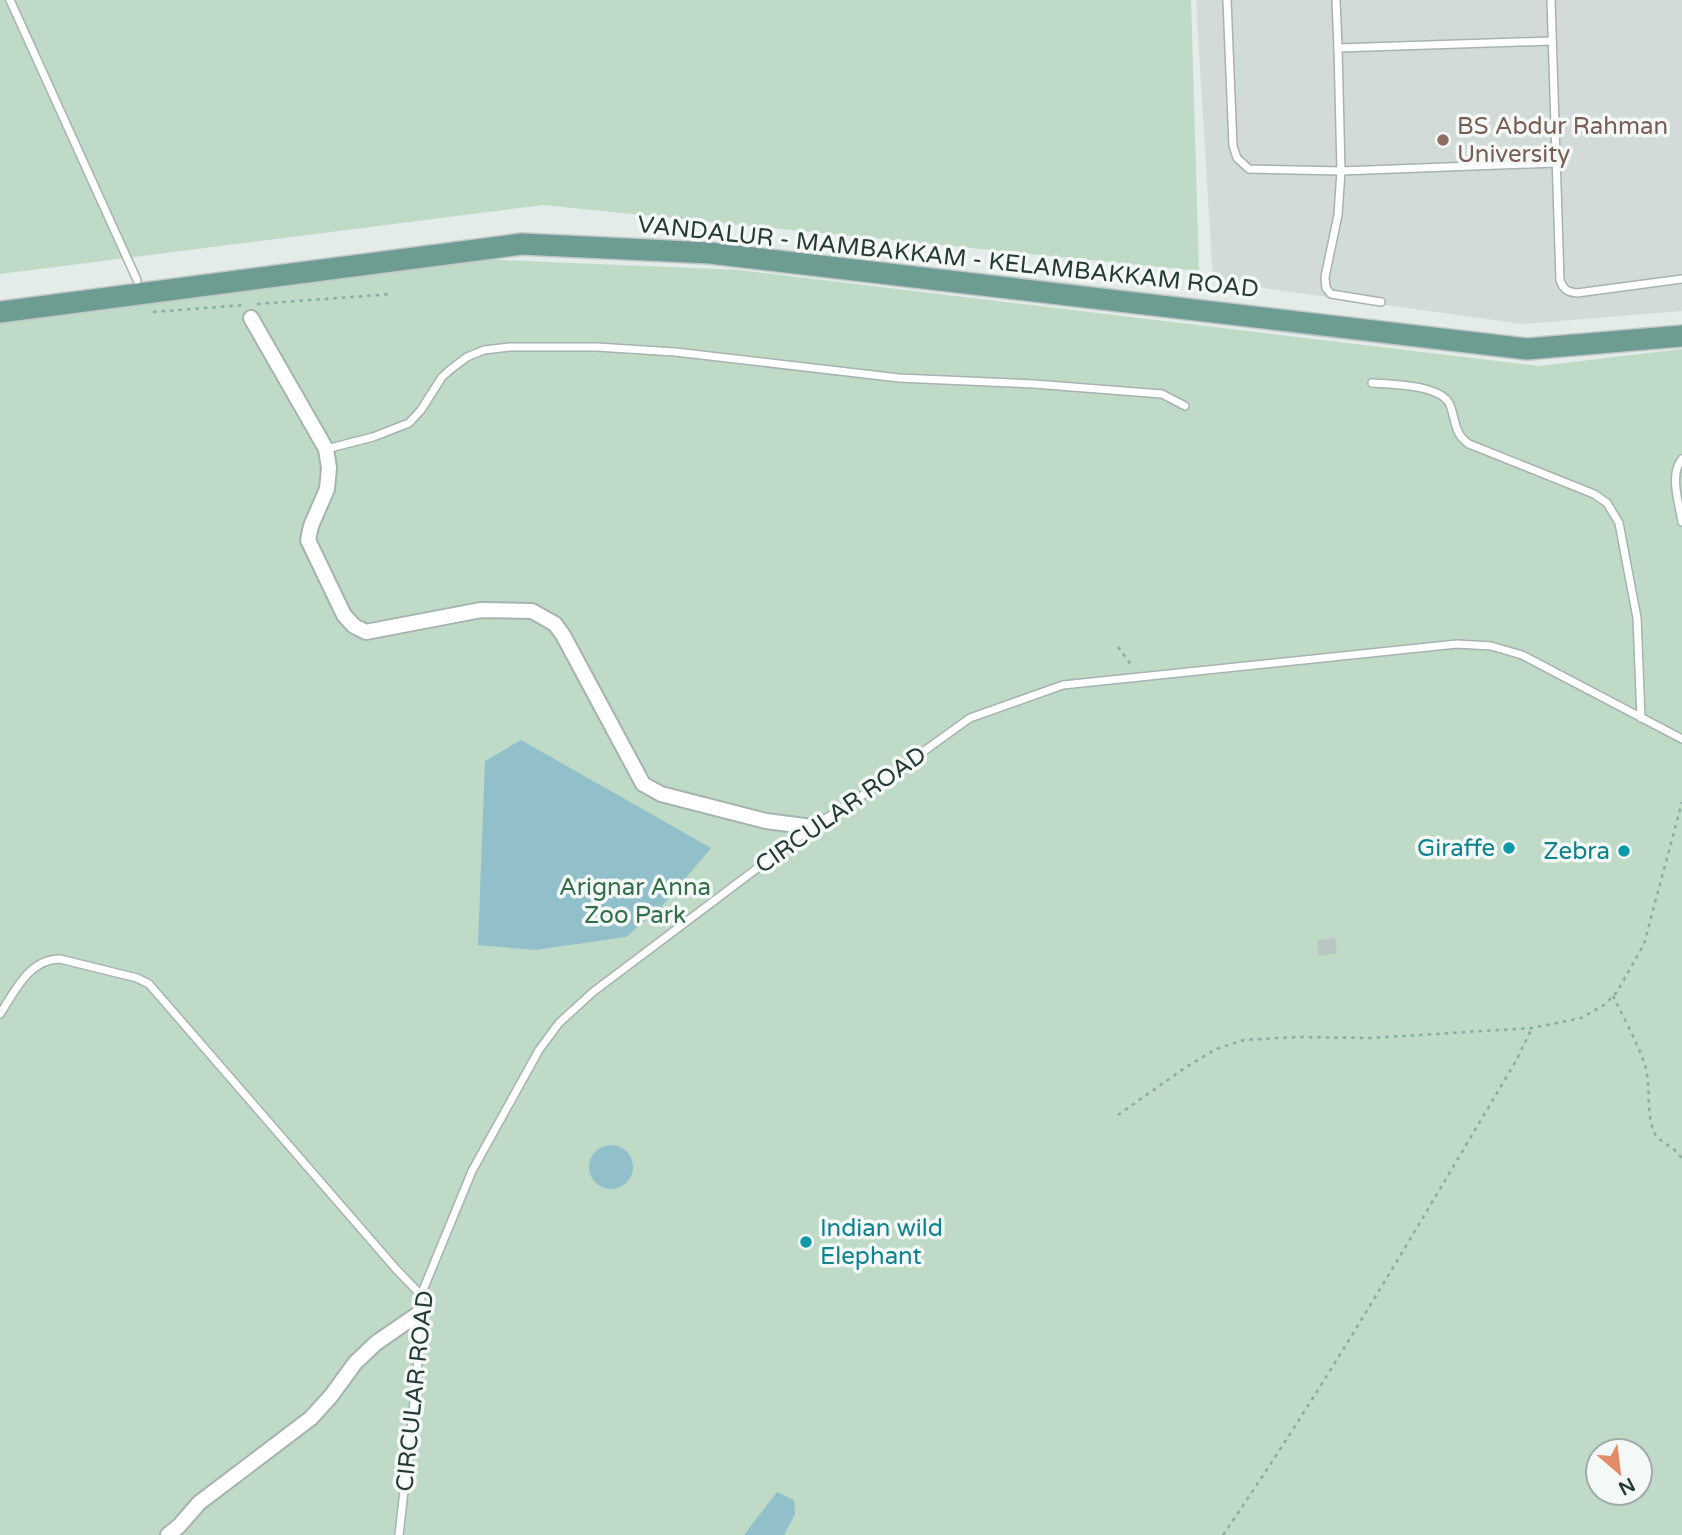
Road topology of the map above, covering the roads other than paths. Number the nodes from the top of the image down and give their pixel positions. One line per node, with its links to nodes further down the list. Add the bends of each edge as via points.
1 (10, 0): 11 (lane)
2 (1227, 0): 8 (lane, via 1237,158 1249,169)
3 (1336, 0): 6 (lane)
4 (1551, 0): 5 (lane)
5 (1551, 41): 6 (lane); 7 (lane)
6 (1338, 48): 8 (lane)
7 (1555, 163): 8 (lane); 10 (lane, via 1560,280 1566,290 1577,293)
8 (1341, 170): 13 (lane, via 1326,288 1331,293)
9 (711, 246): 11 (main road, VANDALUR - MAMBAKKAM - KELAMBAKKAM ROAD, via 522,231); 14 (main road, VANDALUR - MAMBAKKAM - KELAMBAKKAM ROAD, via 522,244); 16 (main road, VANDALUR - MAMBAKKAM - KELAMBAKKAM ROAD, via 1527,335); 17 (main road, VANDALUR - MAMBAKKAM - KELAMBAKKAM ROAD, via 1527,349)
10 (1682, 279)
11 (137, 280): 12 (main road, VANDALUR - MAMBAKKAM - KELAMBAKKAM ROAD)
12 (0, 298)
13 (1381, 302)
14 (0, 312)
15 (247, 312): 20 (street)
16 (1682, 323)
17 (1682, 336)
18 (1372, 383): 23 (lane, via 1430,390 1443,396 1461,438 1469,444 1607,503 1619,523 1637,618)
19 (1185, 406): 20 (lane, via 1162,394 899,378 675,352 510,347 484,350 451,369 410,423)
20 (326, 449): 25 (street, via 327,489 308,540 344,615 354,626 366,632 481,610 532,611 564,635 643,784 661,794 766,821)
21 (1682, 458): 22 (lane, via 1675,475)
22 (1682, 522)
23 (1641, 718): 24 (lane, CIRCULAR ROAD); 25 (lane, CIRCULAR ROAD, via 1522,655 1492,646 1457,644 1063,685 970,718)
24 (1682, 740)
25 (812, 827): 27 (lane, CIRCULAR ROAD, via 593,992 559,1023 538,1049 472,1171)
26 (0, 1014): 27 (lane, via 21,981 38,963 50,959 149,984)
27 (421, 1296): 28 (lane, CIRCULAR ROAD)
28 (421, 1312): 29 (street, via 355,1363 311,1418 199,1503); 30 (lane, CIRCULAR ROAD)
29 (168, 1535)
30 (399, 1535)

